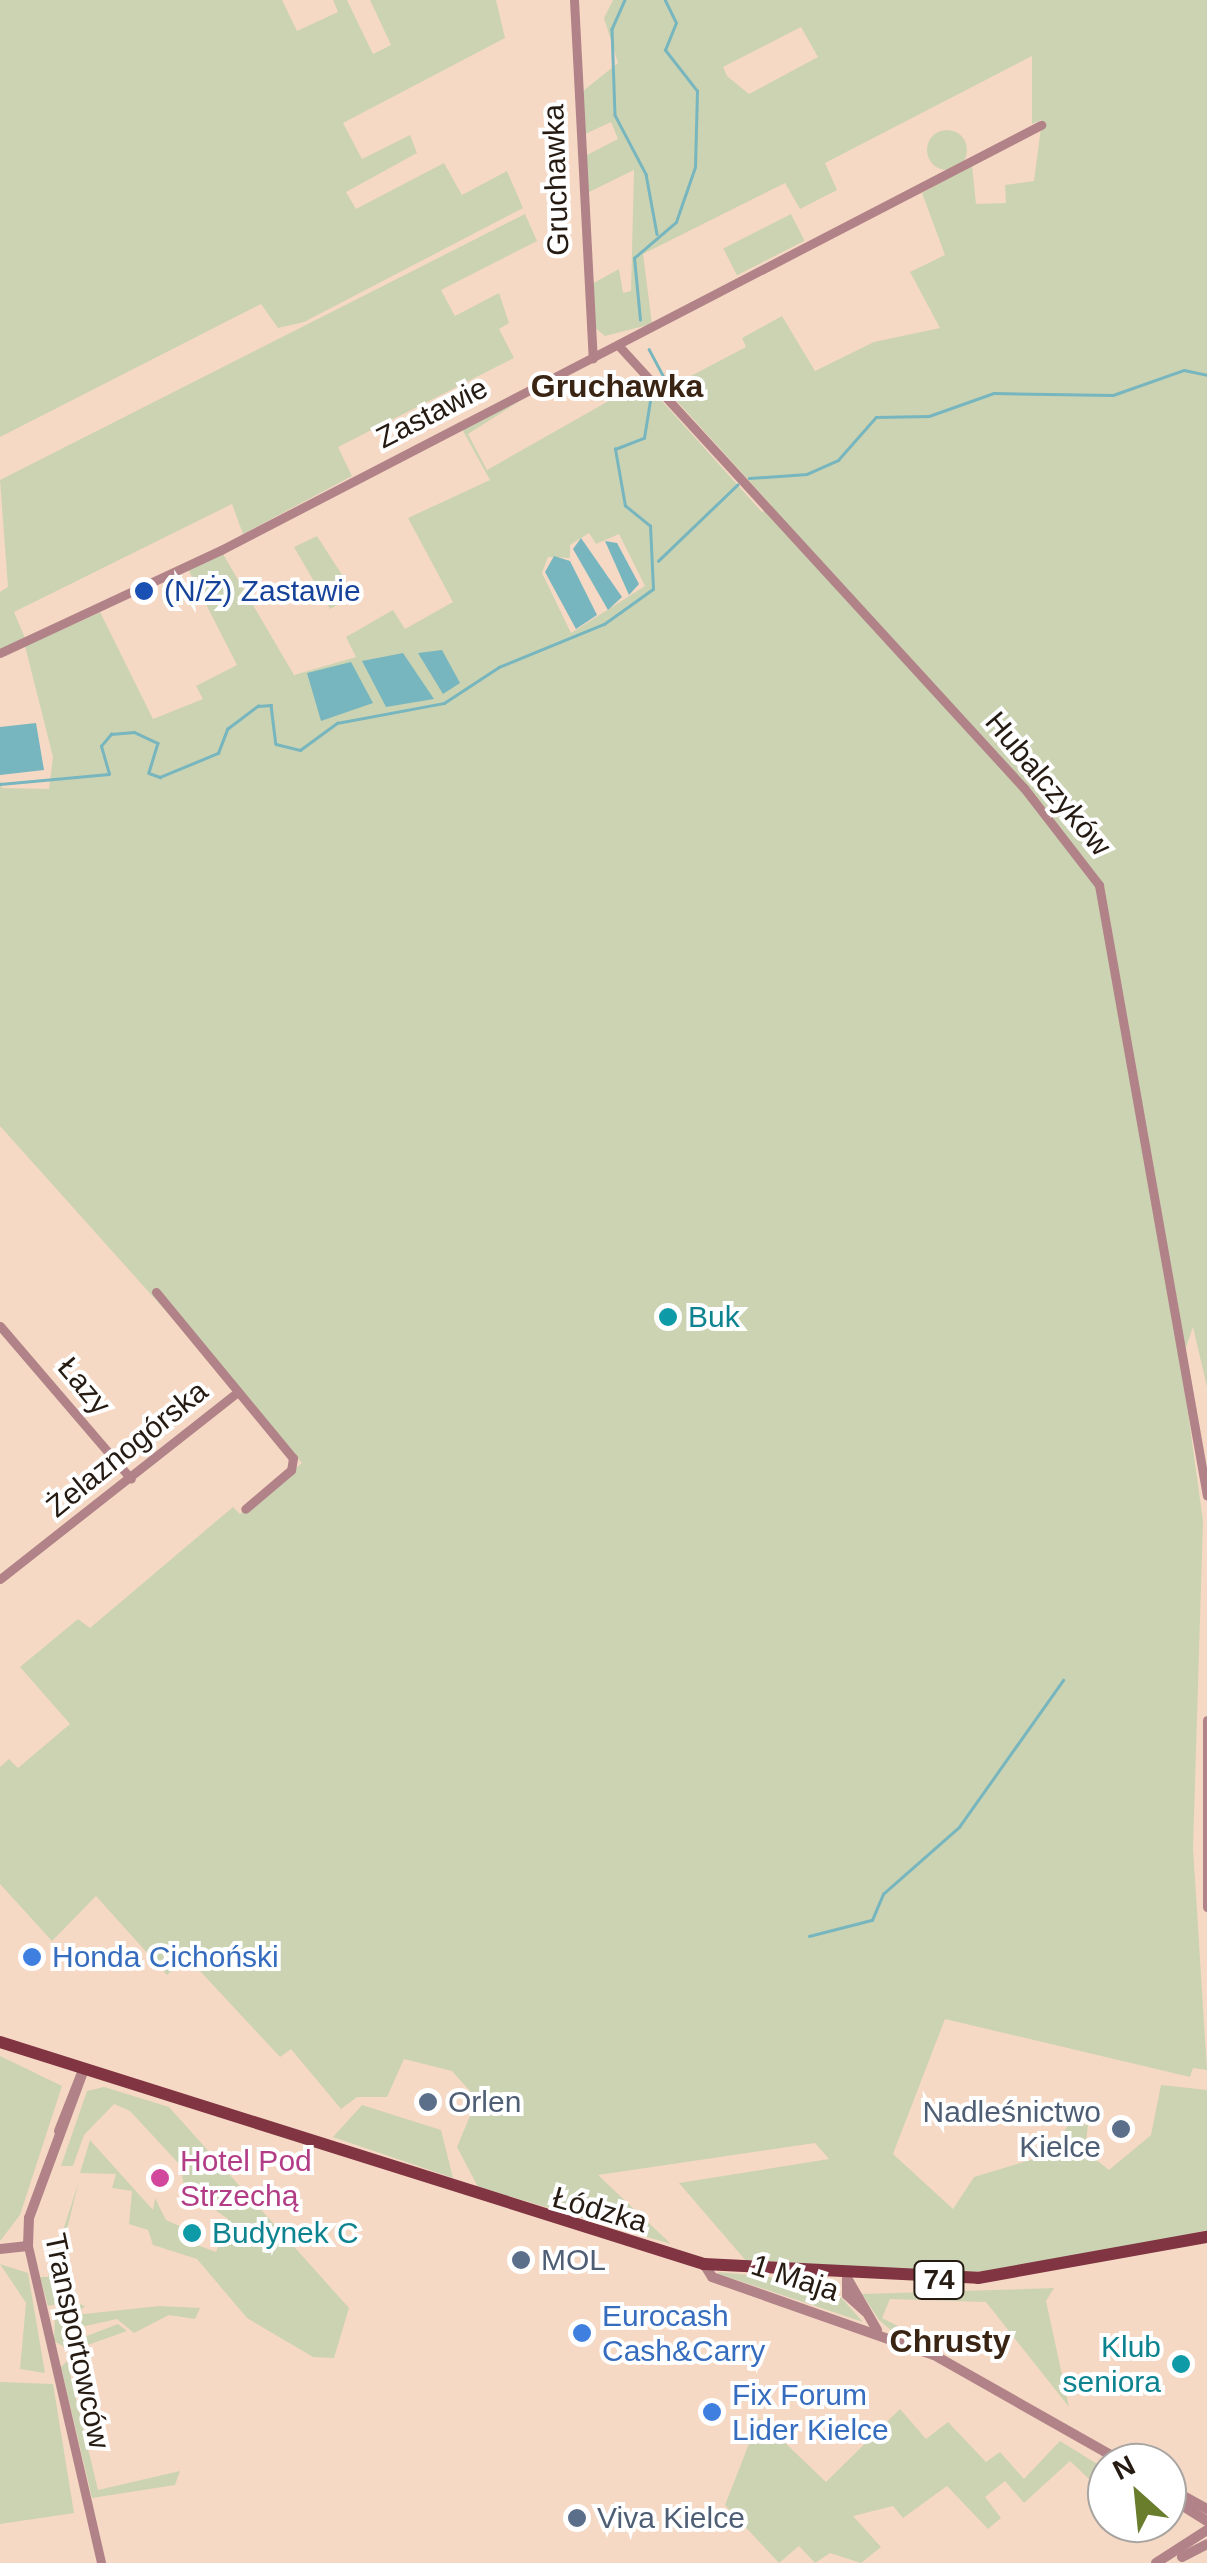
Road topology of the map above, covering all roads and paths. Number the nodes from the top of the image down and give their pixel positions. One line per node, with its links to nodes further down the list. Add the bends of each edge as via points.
1 (574, 0): 4 (street, Gruchawka)
2 (1042, 124): 3 (street, Zastawie)
3 (618, 345): 4 (street, Zastawie); 10 (street, Hubalczyków, via 1024,788 1099,885)
4 (593, 358): 5 (street, Zastawie)
5 (0, 653)
6 (156, 1292): 8 (street, Żelaznogórska)
7 (0, 1326): 9 (street, Łazy)
8 (236, 1394): 9 (street, Żelaznogórska); 11 (street, Żelaznogórska, via 293,1458 291,1470)
9 (131, 1479): 12 (street, Żelaznogórska)
10 (1207, 1496)
11 (245, 1508)
12 (0, 1579)
13 (1207, 1720): 14 (street)
14 (1207, 1908)
15 (0, 2042): 16 (main road, Łódzka / 74)
16 (84, 2068): 18 (street, Transportowców); 20 (main road, Łódzka / 74)
17 (1207, 2237): 21 (main road, Łódzka / 74, via 1032,2274)
18 (28, 2246): 19 (street); 26 (street, Transportowców)
19 (0, 2249)
20 (704, 2264): 21 (main road, Łódzka / 74); 22 (street, 1 Maja, via 712,2277)
21 (847, 2278): 22 (street, 1 Maja, via 847,2295)
22 (878, 2331): 23 (street, 1 Maja)
23 (1087, 2447)
24 (1207, 2525): 27 (street)
25 (1207, 2544): 27 (street)
26 (101, 2563)
27 (1159, 2563)

